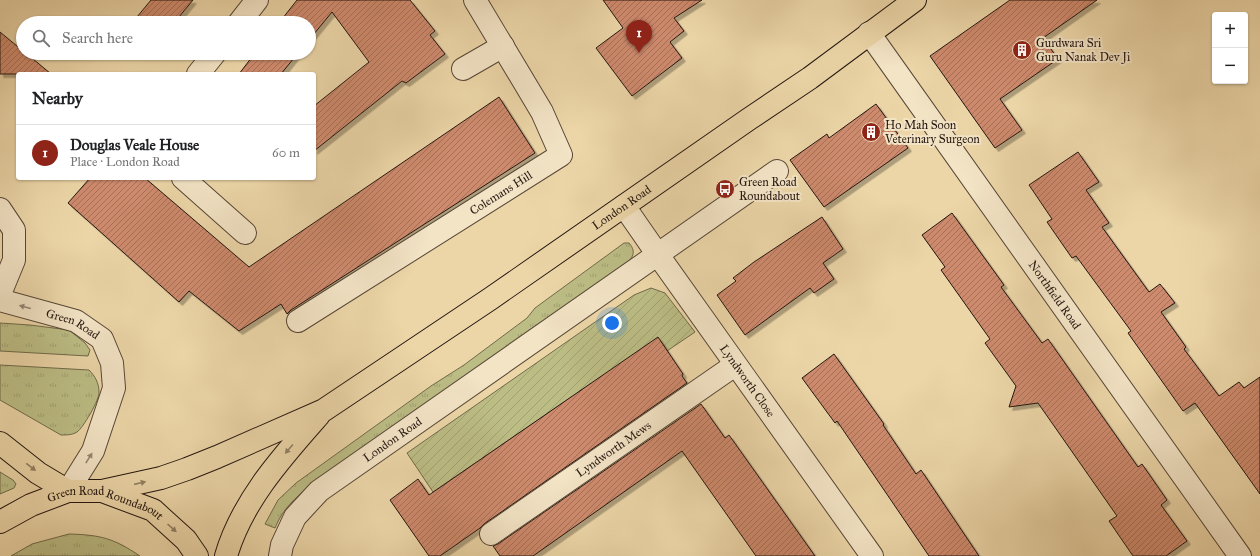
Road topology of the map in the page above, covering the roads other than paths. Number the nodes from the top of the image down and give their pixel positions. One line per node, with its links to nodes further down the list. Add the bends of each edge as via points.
1 (257, 0): 4 (street)
2 (475, 0): 6 (street)
3 (916, 0): 5 (main road, London Road)
4 (244, 16)
5 (869, 33): 12 (main road, London Road, via 810,78); 30 (street, Northfield Road)
6 (503, 46): 8 (street); 18 (street, Colemans Hill, via 542,112 560,155)
7 (209, 60): 9 (street)
8 (462, 68)
9 (200, 72)
10 (777, 172): 15 (street, London Road)
11 (185, 180): 14 (street)
12 (624, 206): 15 (street, Lyndworth Close); 20 (main road, London Road)
13 (0, 209): 16 (street, via 14,230 14,260)
14 (245, 232)
15 (658, 255): 19 (street, Lyndworth Close); 26 (street, London Road, via 319,491 295,517)
16 (0, 294)
17 (0, 300): 22 (street, Green Road, one-way to 17, via 93,451 114,388 112,363 102,339 76,321)
18 (298, 322)
19 (735, 365): 25 (street, Lyndworth Mews); 29 (street, Lyndworth Close)
20 (324, 410): 23 (main road, London Road, one-way to 20, via 161,478 187,469); 28 (main road, London Road, one-way to 28, via 280,459 251,502 234,532)
21 (0, 443): 22 (main road, one-way to 22, via 38,473)
22 (68, 491): 23 (main road, Green Road Roundabout); 24 (main road, Green Road Roundabout, via 13,513)
23 (102, 491): 27 (main road, Green Road Roundabout, one-way to 27, via 153,510 186,540)
24 (0, 522)
25 (491, 534)
26 (281, 550)
27 (197, 556)
28 (226, 556)
29 (872, 556)
30 (1240, 556)

